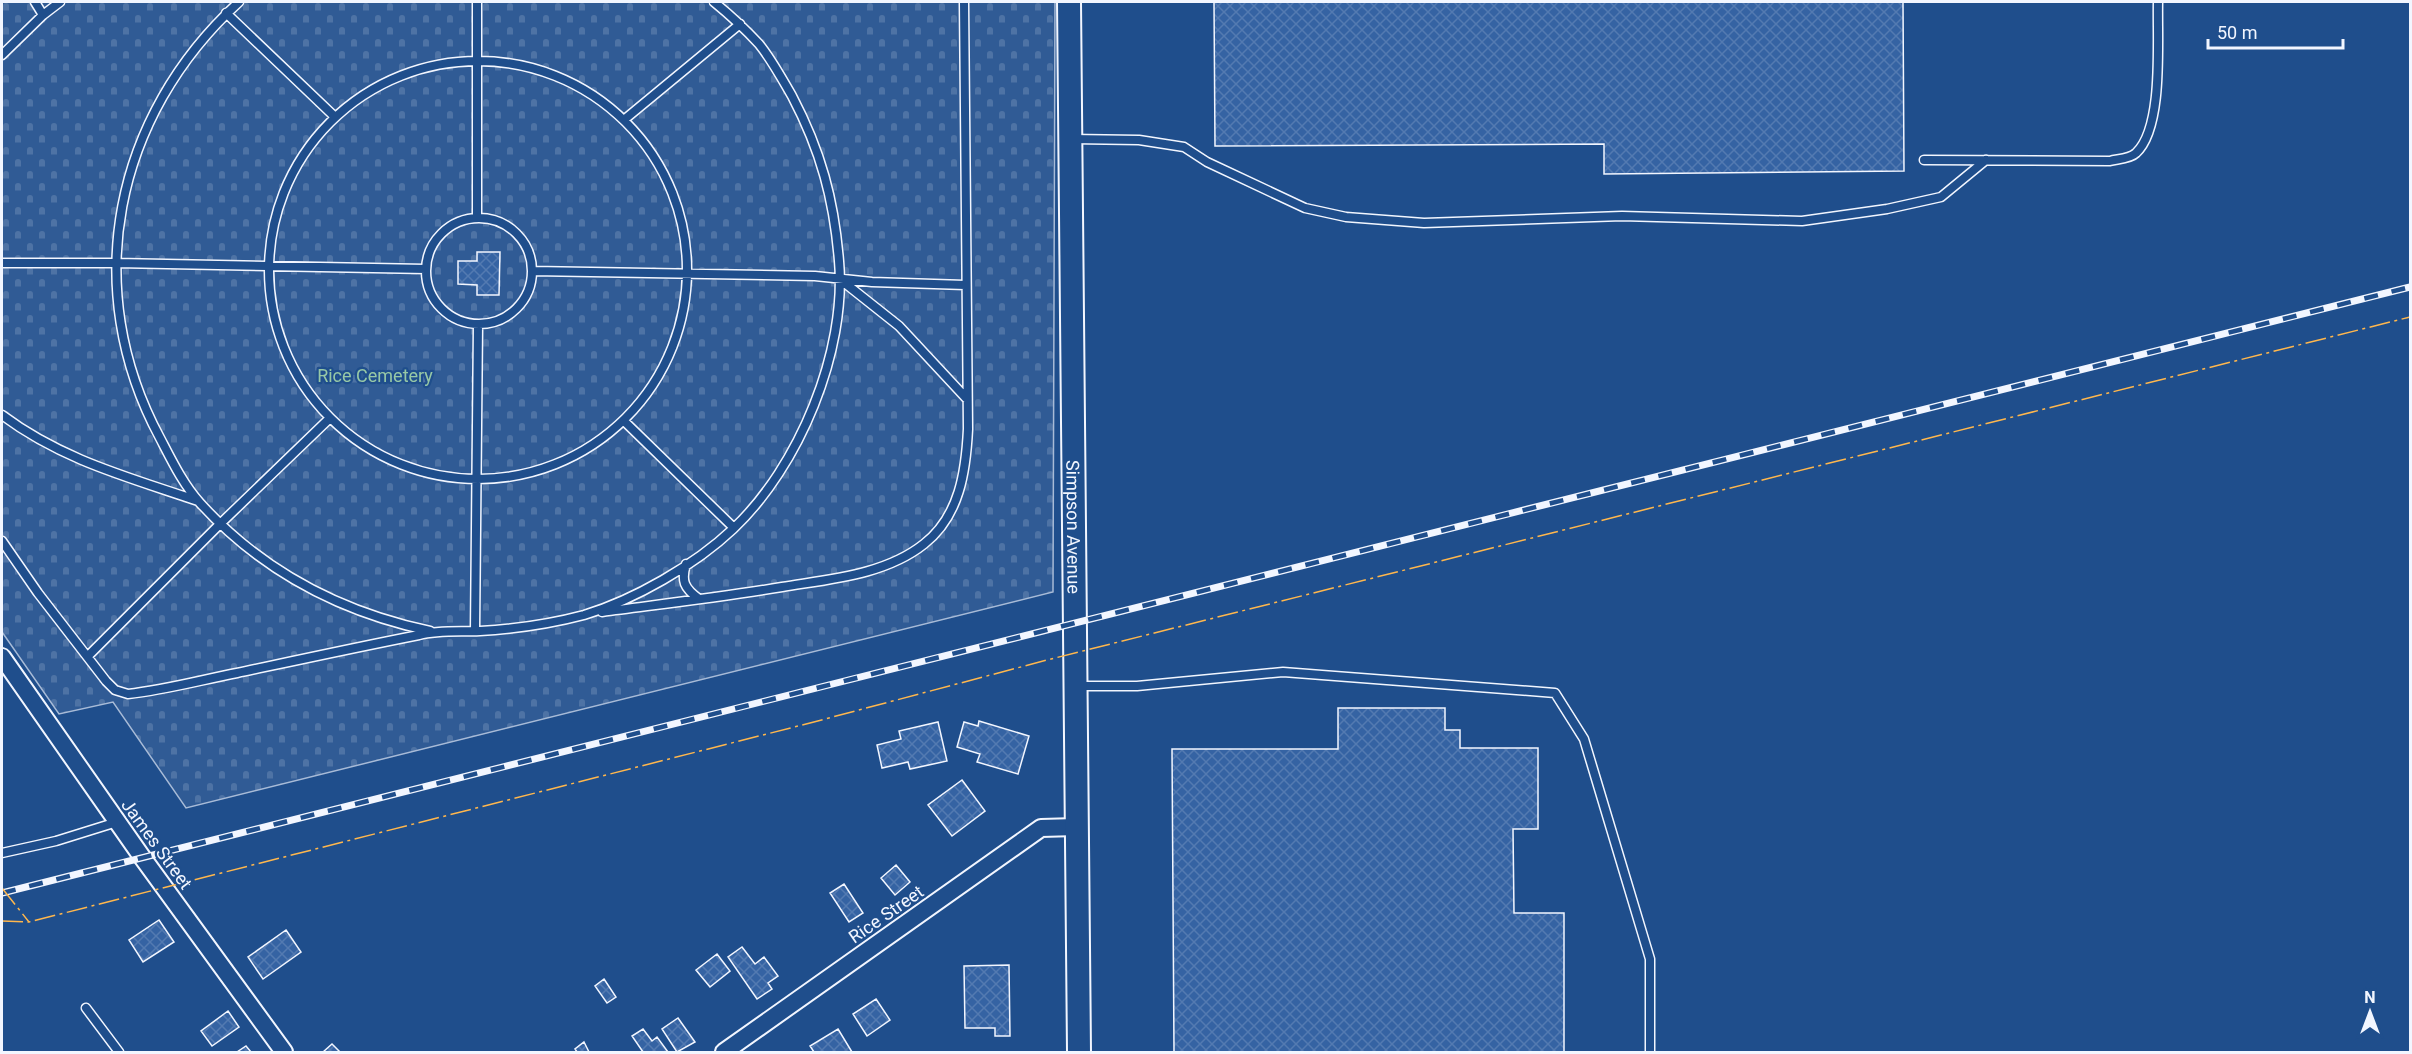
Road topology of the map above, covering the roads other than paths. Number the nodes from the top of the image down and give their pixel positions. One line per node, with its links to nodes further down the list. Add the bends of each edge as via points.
1 (35, 2): 10 (lane)
2 (60, 2): 10 (lane)
3 (239, 2): 9 (lane)
4 (477, 2): 13 (lane)
5 (714, 2): 11 (lane)
6 (964, 2): 27 (lane)
7 (1069, 2): 16 (street, Simpson Avenue)
8 (2158, 2): 18 (lane, via 2155,109 2149,137 2134,155 2110,161)
9 (226, 13): 14 (lane); 21 (lane, via 189,56 148,125 120,209)
10 (43, 15): 12 (lane)
11 (740, 24): 15 (lane); 26 (lane, via 783,81 819,153 831,192)
12 (2, 55)
13 (477, 59): 14 (lane, via 440,62 410,70 375,86); 15 (lane, via 522,64 553,74 604,101); 19 (lane)
14 (334, 117): 22 (lane, via 299,163 286,190 274,225)
15 (625, 119): 25 (lane, via 651,151 680,209)
16 (1070, 139): 18 (lane, via 1139,140 1184,147 1207,162 1305,208 1346,217 1424,223 1622,216 1802,221 1941,197); 45 (street, Simpson Avenue)
17 (1924, 160): 18 (lane)
18 (1986, 160)
19 (477, 218): 23 (lane, via 452,225 441,233 428,256); 24 (lane, via 510,227 530,254)
20 (2, 262): 21 (lane)
21 (116, 262): 22 (lane); 34 (lane, via 124,344 134,384 167,452)
22 (268, 266): 23 (lane); 31 (lane, via 277,327 304,384)
23 (426, 269): 28 (lane, via 435,301 454,317)
24 (533, 271): 25 (lane); 28 (lane, via 522,303 495,322)
25 (686, 274): 26 (lane); 32 (lane, via 683,310 666,366)
26 (841, 280): 27 (lane); 29 (lane, via 899,326); 36 (lane, via 836,329 816,400 787,461)
27 (966, 285): 29 (lane)
28 (478, 324): 33 (lane)
29 (966, 398): 39 (lane, via 966,467 958,497 946,520 925,544 897,560 856,575)
30 (2, 415): 34 (lane, via 87,464)
31 (330, 418): 33 (lane, via 352,438 398,465); 35 (lane)
32 (624, 421): 33 (lane, via 597,443 548,469); 36 (lane)
33 (476, 480): 41 (lane)
34 (199, 501): 35 (lane)
35 (220, 524): 42 (lane, via 255,553 317,594 395,623); 43 (lane)
36 (734, 528): 38 (lane)
37 (2, 541): 43 (lane)
38 (686, 564): 39 (lane, via 683,582); 40 (lane, via 638,593)
39 (699, 599): 40 (lane)
40 (584, 614): 41 (lane, via 510,629)
41 (475, 631): 42 (lane)
42 (433, 632): 43 (lane, via 128,694 115,690)
43 (88, 656)
44 (2, 657): 46 (street, James Street)
45 (1075, 686): 47 (street, Simpson Avenue); 54 (lane, via 1137,686 1283,672 1555,693 1584,739 1650,958)
46 (117, 822): 48 (lane); 51 (street, James Street)
47 (1076, 827): 52 (street, Rice Street, via 1041,828); 53 (street, Simpson Avenue)
48 (2, 853)
49 (86, 1008): 50 (lane)
50 (119, 1053)
51 (284, 1053)
52 (724, 1053)
53 (1079, 1053)
54 (1650, 1053)

